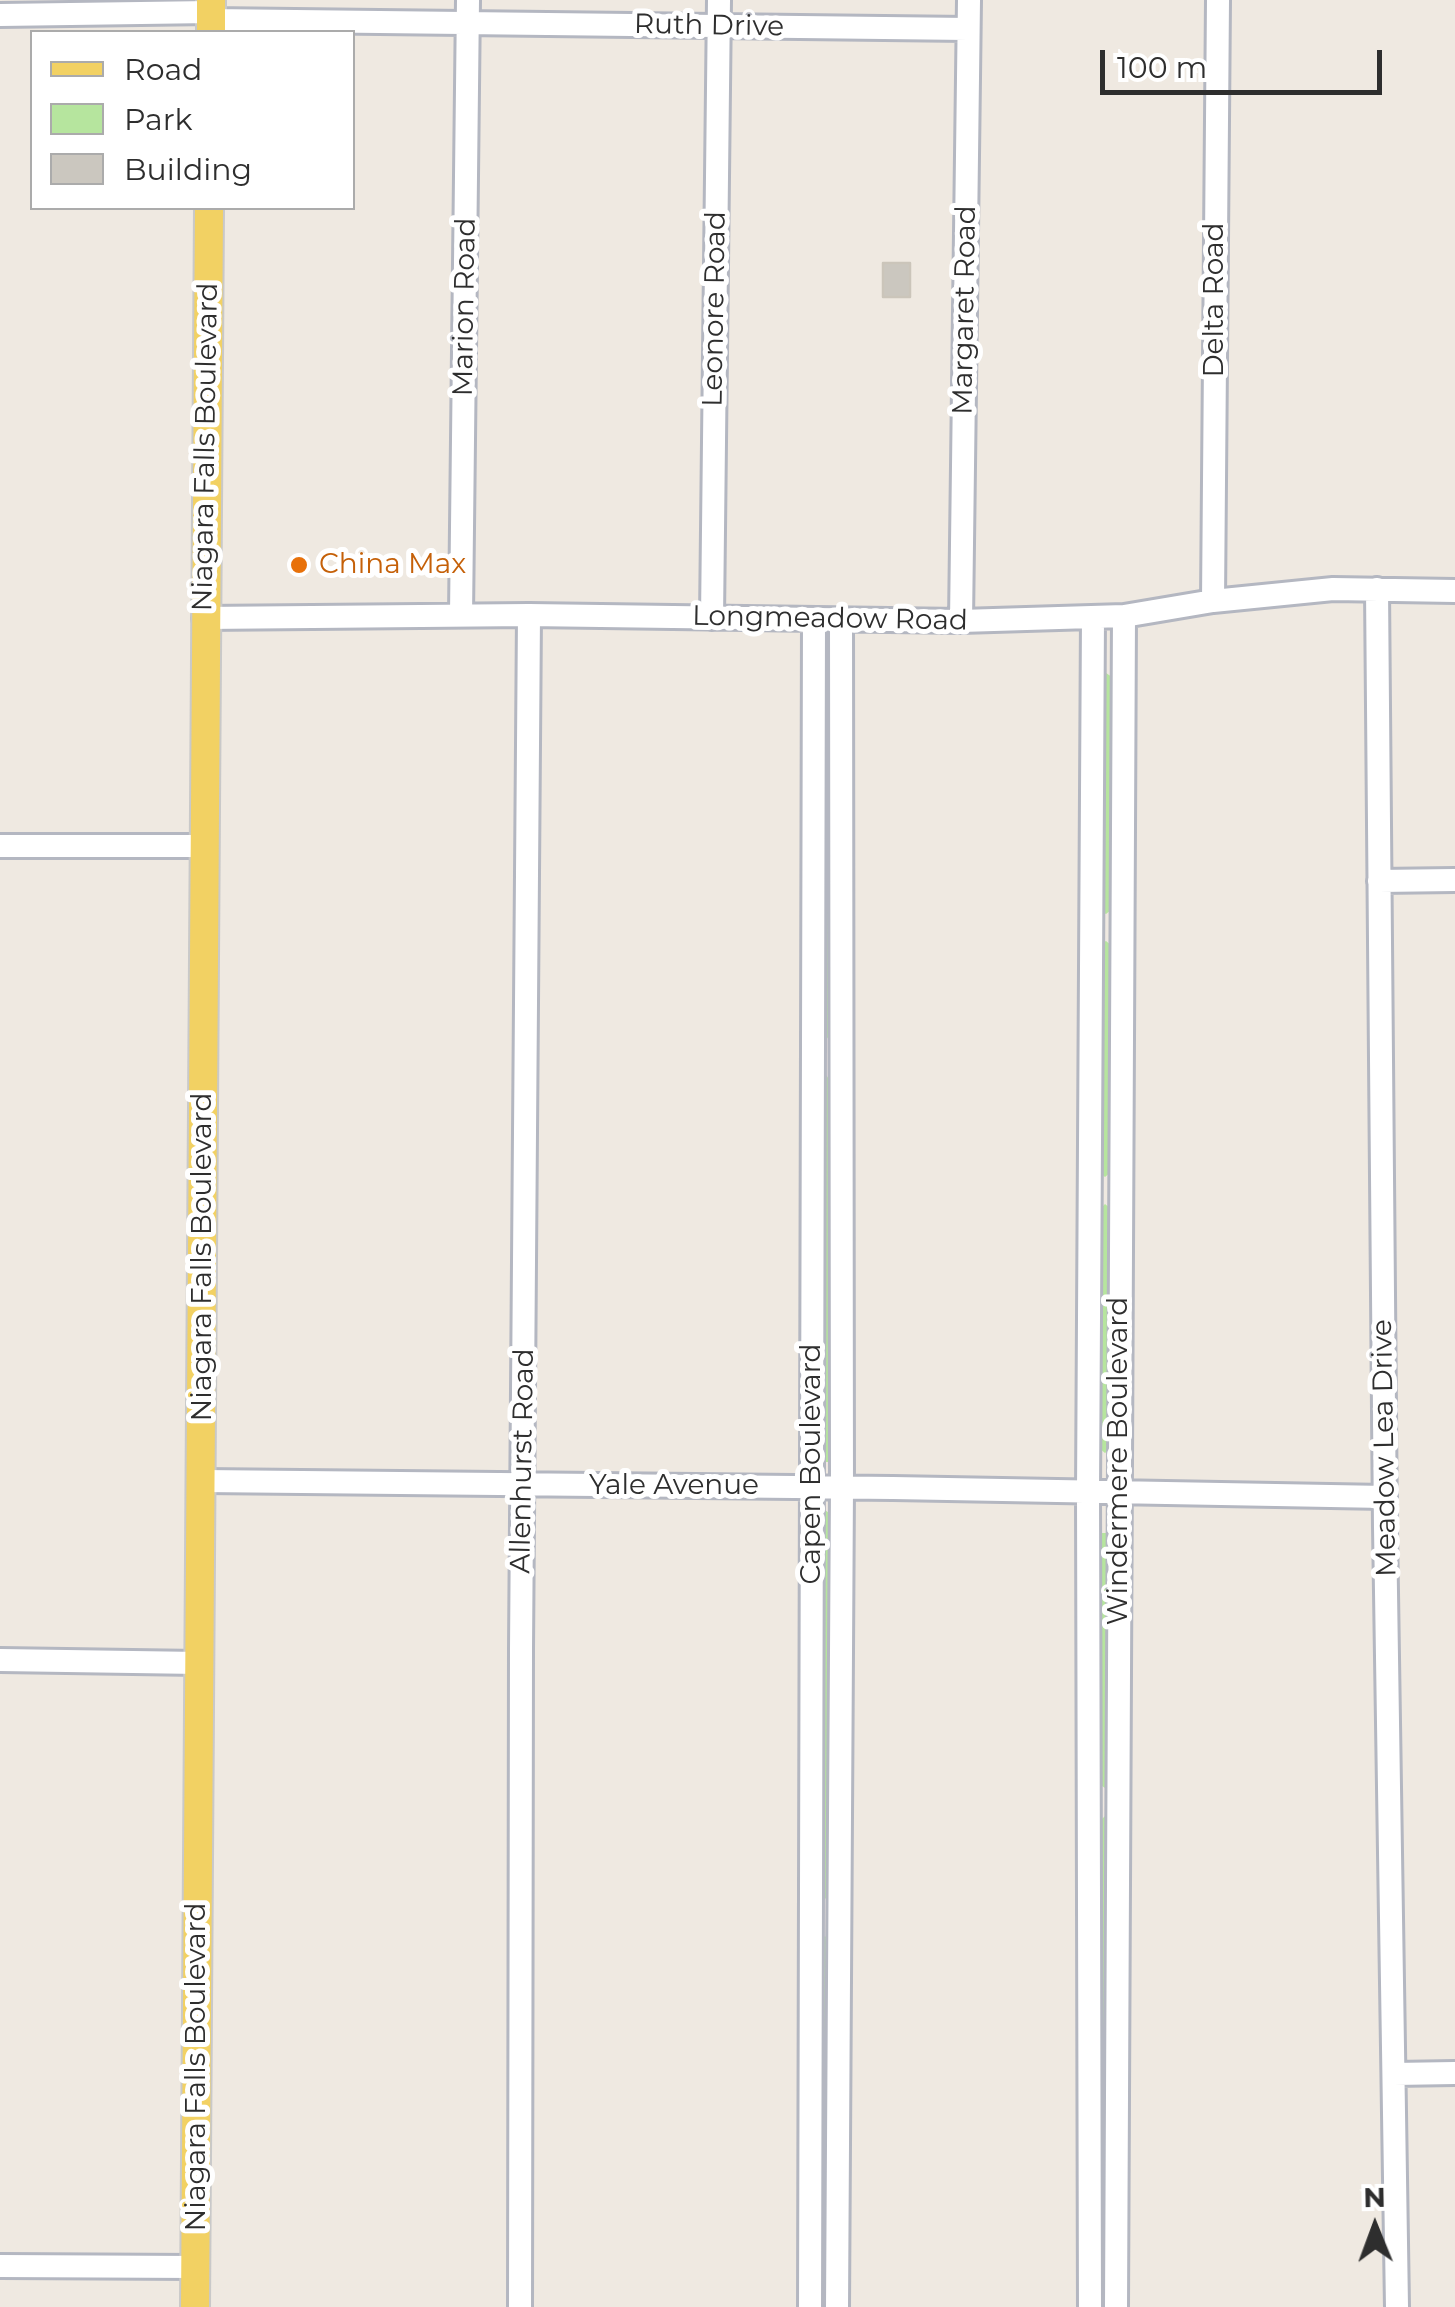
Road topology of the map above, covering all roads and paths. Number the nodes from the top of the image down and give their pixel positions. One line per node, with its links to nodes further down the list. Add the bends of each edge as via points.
1 (718, 0): 7 (street, Leonore Road)
2 (969, 0): 8 (street, Margaret Road)
3 (1218, 0): 12 (street, Delta Road)
4 (468, 12): 6 (street, Ruth Drive); 7 (street, Ruth Drive); 13 (street, Marion Road)
5 (0, 15): 6 (street, Ruth Drive)
6 (211, 16)
7 (718, 26): 8 (street, Ruth Drive); 18 (street, Leonore Road)
8 (968, 29): 21 (street, Margaret Road)
9 (209, 210): 17 (main road, Niagara Falls Boulevard)
10 (1377, 589): 11 (street, Longmeadow Road); 12 (street, Longmeadow Road); 25 (street, Meadow Lea Drive)
11 (1455, 591)
12 (1212, 600): 15 (street, Longmeadow Road)
13 (461, 615): 14 (street, Longmeadow Road); 17 (street, Longmeadow Road)
14 (529, 615): 18 (street, Longmeadow Road); 27 (street, Allenhurst Road)
15 (1124, 616): 16 (street, Longmeadow Road); 31 (street, Windermere Boulevard)
16 (1093, 617): 21 (street, Longmeadow Road); 30 (street, Windermere Boulevard)
17 (204, 618): 23 (main road, Niagara Falls Boulevard)
18 (712, 618): 19 (street, Longmeadow Road)
19 (814, 620): 20 (street, Longmeadow Road); 28 (street, Capen Boulevard)
20 (842, 621): 21 (street, Longmeadow Road); 29 (street, Capen Boulevard)
21 (961, 621)
22 (0, 846): 23 (street)
23 (203, 846): 26 (main road, Niagara Falls Boulevard)
24 (1455, 880): 25 (street)
25 (1378, 881): 32 (street, Meadow Lea Drive)
26 (202, 1481): 27 (street, Yale Avenue); 34 (main road, Niagara Falls Boulevard)
27 (523, 1485): 28 (street, Yale Avenue); 40 (street, Allenhurst Road)
28 (812, 1487): 29 (street, Yale Avenue); 41 (street, Capen Boulevard)
29 (842, 1487): 30 (street, Yale Avenue); 42 (street, Capen Boulevard)
30 (1088, 1492): 31 (street, Yale Avenue); 43 (street, Windermere Boulevard)
31 (1119, 1493): 32 (street, Yale Avenue); 44 (street, Windermere Boulevard)
32 (1386, 1497): 36 (street, Meadow Lea Drive)
33 (0, 1660): 34 (street)
34 (199, 1663): 38 (main road, Niagara Falls Boulevard)
35 (1455, 2073): 36 (street)
36 (1394, 2074): 45 (street, Meadow Lea Drive)
37 (0, 2266): 38 (street)
38 (196, 2268): 39 (main road, Niagara Falls Boulevard)
39 (195, 2307)
40 (520, 2307)
41 (810, 2307)
42 (836, 2307)
43 (1090, 2307)
44 (1116, 2307)
45 (1397, 2307)

